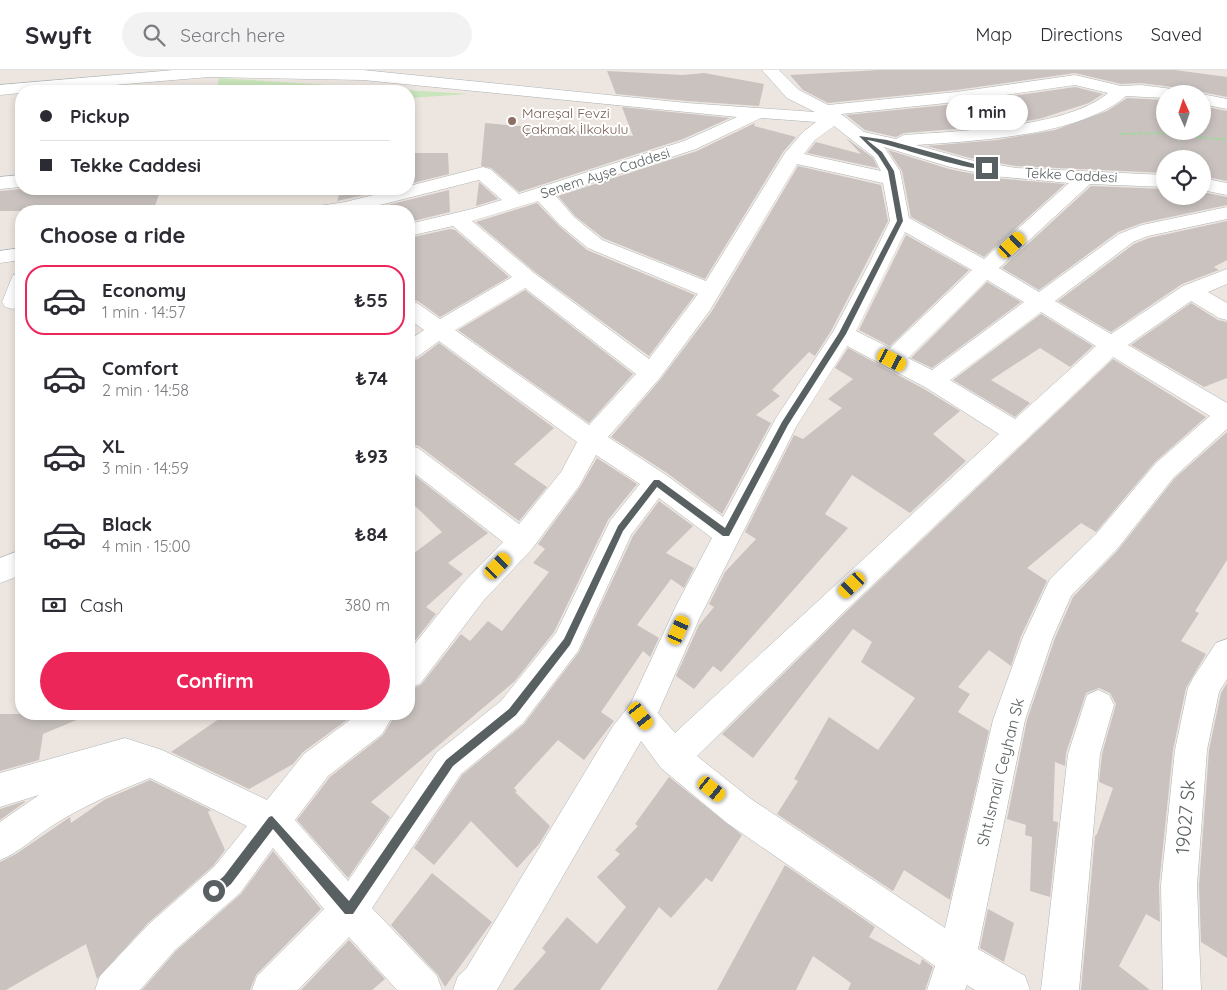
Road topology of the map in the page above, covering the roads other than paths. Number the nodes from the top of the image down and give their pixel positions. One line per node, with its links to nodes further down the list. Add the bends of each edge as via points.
1 (770, 70): 7 (street)
2 (58, 85): 10 (street, via 209,72 363,75)
3 (15, 89): 4 (street)
4 (0, 90)
5 (1121, 91): 6 (street); 11 (street, via 1075,80); 12 (street, via 1101,108 994,133)
6 (1156, 92)
7 (793, 94): 10 (street, Senem Ayşe Caddesi); 11 (street)
8 (1211, 101): 9 (street)
9 (1227, 104)
10 (757, 114): 11 (street); 22 (street, Senem Ayşe Caddesi, via 690,145)
11 (830, 115): 12 (street); 13 (street)
12 (873, 139): 14 (street, Tekke Caddesi, via 971,166); 15 (street)
13 (792, 157): 15 (street); 35 (street)
14 (1087, 177): 16 (street, Tekke Caddesi); 32 (street)
15 (893, 179): 28 (street)
16 (1156, 181)
17 (15, 182): 18 (street)
18 (0, 183)
19 (1211, 185): 20 (street)
20 (1227, 188)
21 (415, 190): 24 (street, via 483,173)
22 (542, 193): 24 (street, Senem Ayşe Caddesi); 35 (street, via 567,221 595,244)
23 (396, 195): 25 (street)
24 (516, 202): 27 (street, Senem Ayşe Caddesi)
25 (357, 205)
26 (1227, 214): 37 (street, via 1142,231 1126,238)
27 (457, 219): 29 (street, Senem Ayşe Caddesi); 34 (street)
28 (900, 221): 32 (street); 41 (street)
29 (415, 229)
30 (15, 255): 31 (street)
31 (0, 257)
32 (985, 270): 37 (street); 44 (street)
33 (1227, 276): 36 (street)
34 (526, 278): 40 (street); 45 (street)
35 (709, 291): 45 (street, via 702,306)
36 (1191, 291): 39 (street); 42 (street)
37 (1040, 302): 42 (street); 46 (street)
38 (415, 312): 40 (street)
39 (1227, 313)
40 (440, 329): 43 (street); 49 (street)
41 (843, 334): 44 (street); 52 (street, via 785,424)
42 (1110, 346): 47 (street); 48 (street)
43 (415, 347)
44 (892, 360): 46 (street)
45 (651, 373): 49 (street)
46 (933, 381): 48 (street)
47 (1227, 415): 67 (street, Sht.Ismail Ceyhan Sk, via 1165,470 1112,534 1060,588 1038,637 1009,720)
48 (1016, 432): 61 (street)
49 (591, 439): 51 (street); 53 (street, via 570,479)
50 (415, 460): 53 (street)
51 (657, 482): 52 (street); 66 (street, via 620,529 567,642 512,712 450,763)
52 (726, 534): 59 (street)
53 (522, 541): 57 (street, via 474,591)
54 (15, 565): 55 (street)
55 (0, 571)
56 (1227, 653): 74 (street, 19027 Sk, via 1204,688 1191,750 1179,885)
57 (415, 666)
58 (1098, 705): 73 (street, via 1084,754)
59 (641, 716): 61 (street); 68 (street, via 624,737)
60 (373, 720): 64 (street, via 316,765)
61 (673, 757): 67 (street)
62 (150, 762): 63 (street, via 125,754); 64 (street); 65 (street, via 102,780 42,812)
63 (0, 790)
64 (272, 821): 66 (street); 69 (street, via 227,880 162,937)
65 (0, 843)
66 (349, 910): 70 (street); 71 (street)
67 (951, 974): 72 (street)
68 (476, 988)
69 (114, 990)
70 (270, 990)
71 (423, 990)
72 (1011, 990)
73 (1060, 990)
74 (1182, 990)

